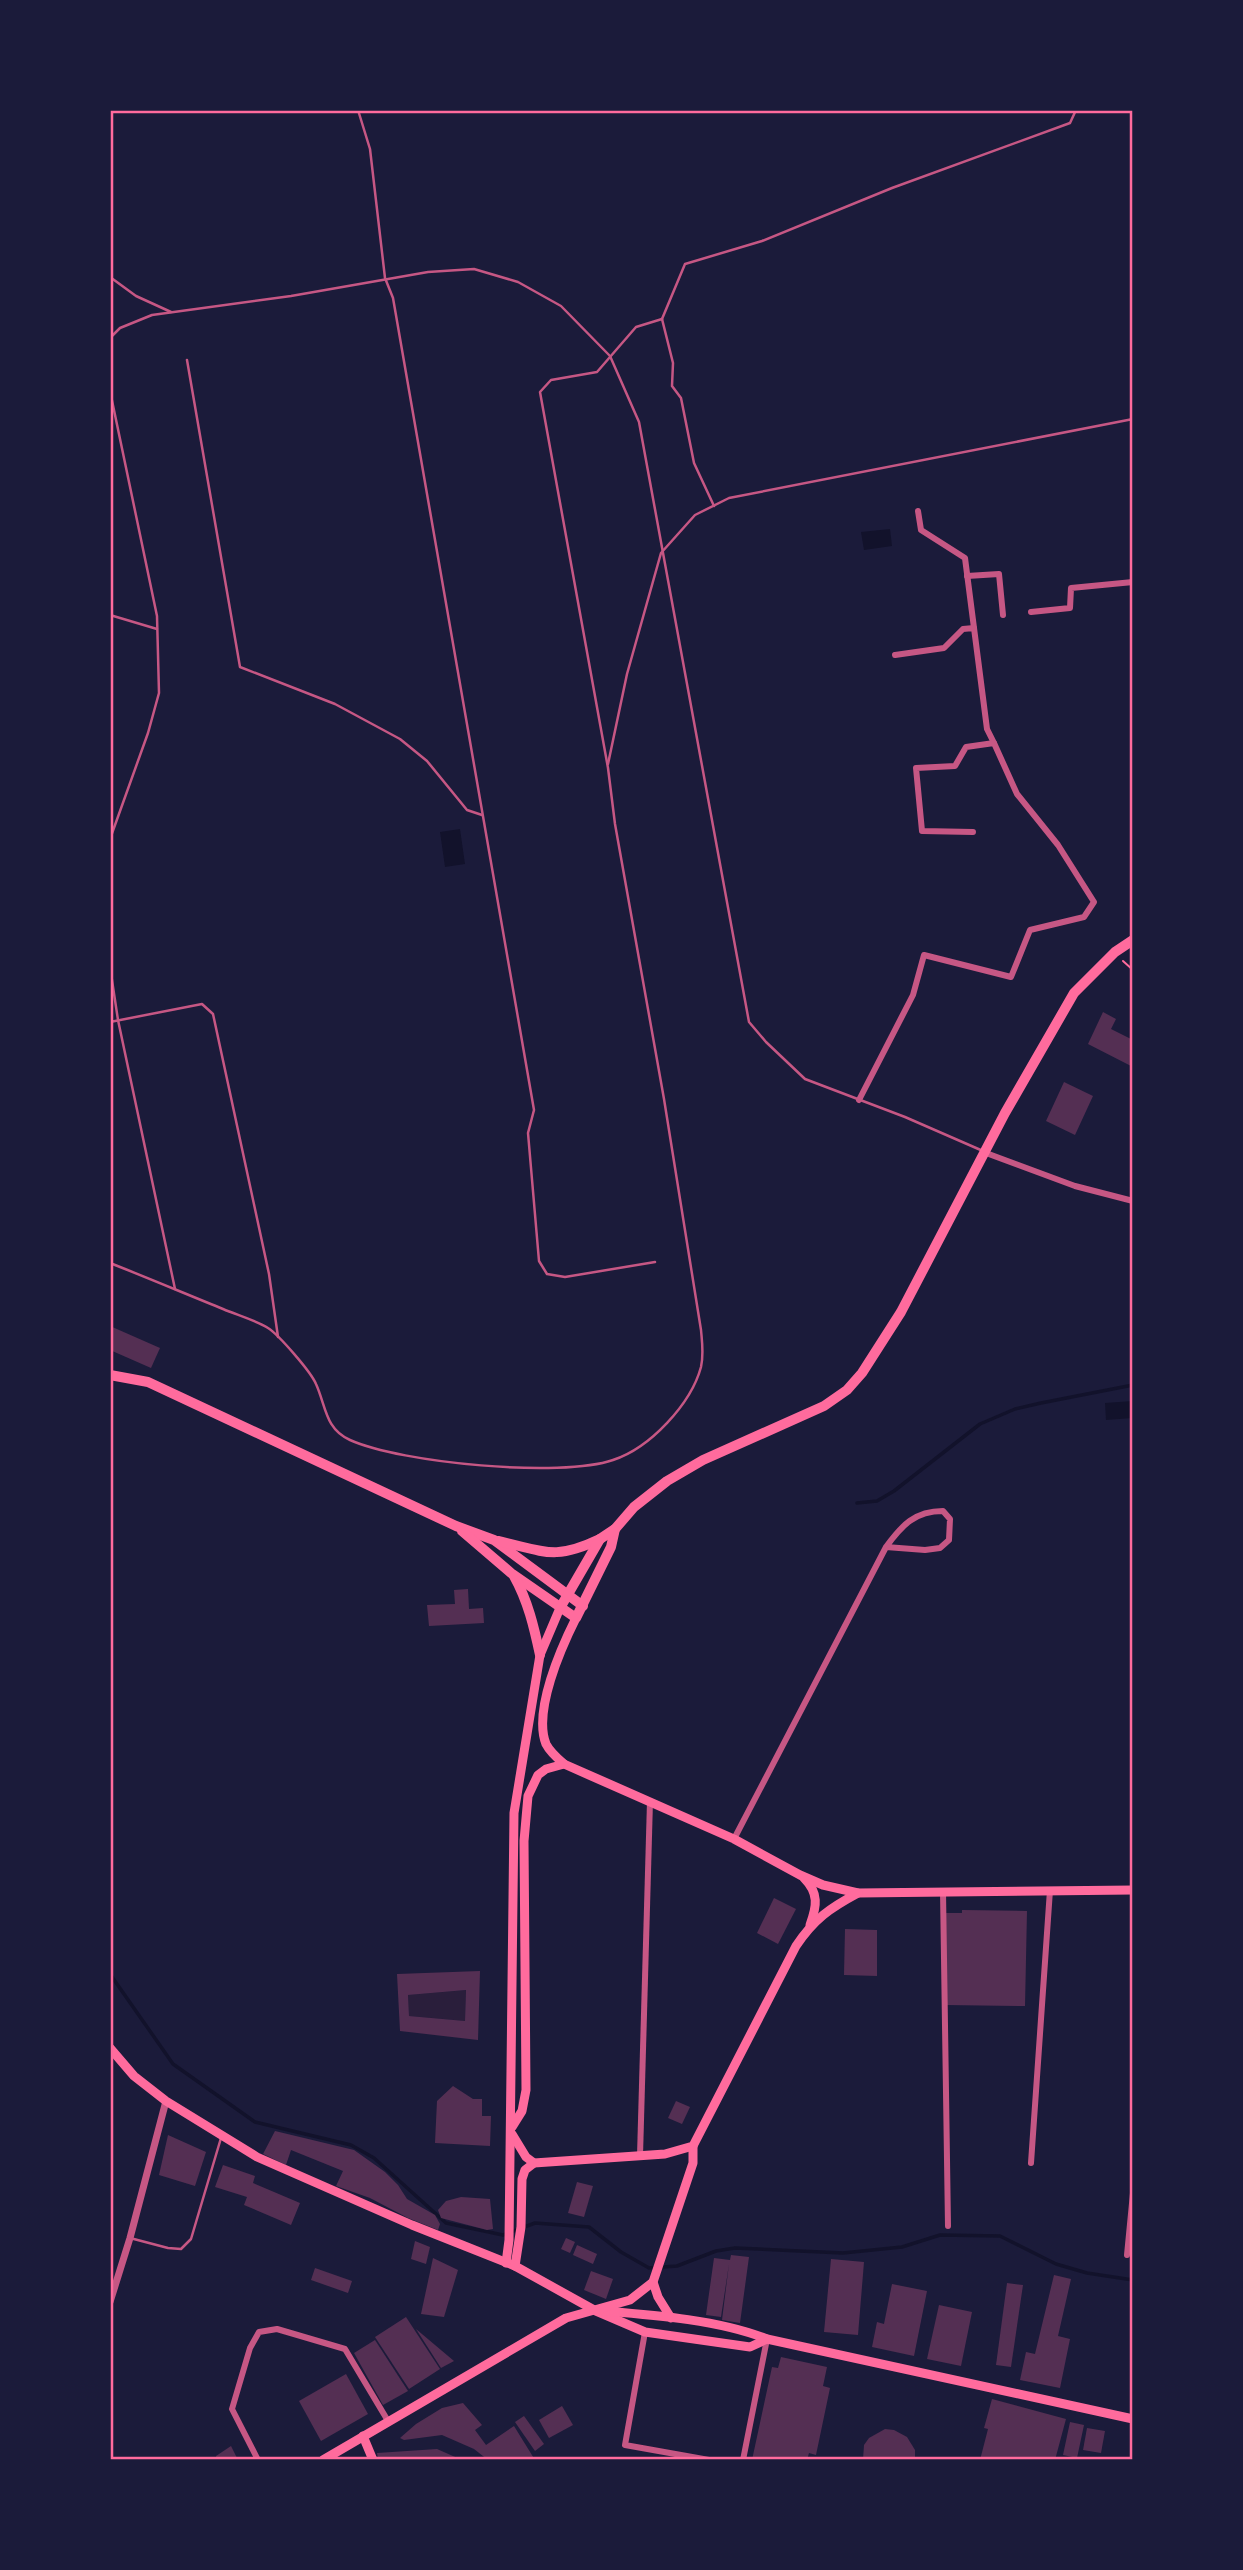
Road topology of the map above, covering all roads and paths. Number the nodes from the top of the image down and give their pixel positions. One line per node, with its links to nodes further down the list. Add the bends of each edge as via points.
1 (359, 110): 4 (lane, via 370,149)
2 (1076, 110): 6 (lane, via 1070,123 762,241 685,264)
3 (110, 277): 5 (lane, via 136,296)
4 (385, 278): 5 (lane); 8 (lane, via 474,269 518,282 561,306); 25 (lane, via 393,298)
5 (171, 312): 7 (lane, via 152,314 120,328)
6 (662, 319): 8 (lane, via 636,327); 12 (lane, via 673,363 672,386 681,398 694,463)
7 (110, 338)
8 (610, 356): 14 (lane, via 639,422); 24 (lane, via 597,372 551,380 540,392)
9 (187, 359): 25 (lane, via 240,667 335,704 400,739 427,761 467,810)
10 (110, 391): 21 (lane)
11 (1133, 419): 12 (lane, via 729,498)
12 (714, 506): 14 (lane, via 695,515)
13 (919, 511): 15 (street, via 921,530 965,558)
14 (662, 553): 24 (lane, via 627,674); 34 (lane, via 749,1022 805,1079)
15 (967, 576): 19 (street, via 999,574); 20 (street)
16 (1133, 582): 17 (street, via 1071,588 1070,608)
17 (1031, 612)
18 (110, 615): 21 (lane)
19 (1003, 615)
20 (974, 628): 22 (street, via 963,629 944,648); 23 (street, via 987,729)
21 (157, 629): 27 (lane, via 159,693)
22 (895, 655)
23 (994, 743): 26 (street, via 966,747 955,766 916,768 922,831); 34 (street, via 1017,794 1058,845 1094,902 1084,917 1030,930 1011,976 923,956 913,995)
24 (608, 768): 40 (lane, via 703,1350 701,1368 682,1405 646,1444 613,1460 547,1468 444,1461 352,1441 338,1433 330,1424 316,1383)
25 (482, 815): 37 (lane, via 534,1110 528,1133 539,1261 547,1273 565,1277)
26 (973, 832)
27 (110, 839)
28 (1133, 940): 29 (main road)
29 (1115, 953): 31 (path); 35 (main road, via 1074,993 1004,1113)
30 (110, 967): 32 (lane)
31 (1133, 970)
32 (118, 1020): 33 (lane); 39 (lane); 40 (lane, via 202,1004 213,1014)
33 (110, 1022)
34 (859, 1100): 35 (lane)
35 (986, 1153): 36 (street, via 1074,1186); 43 (main road, via 901,1312 873,1359 847,1390 824,1406 667,1481)
36 (1133, 1201)
37 (655, 1262)
38 (110, 1263): 39 (lane)
39 (175, 1289): 40 (lane, via 268,1328)
40 (279, 1338)
41 (110, 1375): 42 (main road, via 148,1382)
42 (456, 1526): 45 (main road); 47 (main road)
43 (615, 1529): 44 (main road); 49 (main road, via 611,1548)
44 (600, 1539): 45 (main road, via 555,1554); 48 (main road)
45 (494, 1540): 48 (main road)
46 (886, 1547): 46 (street, via 899,1528 918,1515 943,1511 950,1519 949,1540 940,1548); 55 (street)
47 (511, 1573): 50 (main road); 52 (main road, via 527,1604)
48 (567, 1596): 49 (main road); 50 (main road)
49 (583, 1606): 51 (main road)
50 (560, 1608): 51 (main road); 52 (main road)
51 (576, 1618): 53 (main road, via 543,1716 547,1744)
52 (540, 1655): 64 (main road, via 514,1813)
53 (564, 1764): 54 (main road); 64 (main road, via 538,1775 528,1796 524,1841 526,2090 522,2111)
54 (650, 1801): 55 (main road); 67 (street)
55 (734, 1839): 56 (main road)
56 (800, 1875): 60 (main road); 61 (main road, via 816,1897)
57 (1050, 1890): 58 (main road); 59 (main road); 69 (street)
58 (1133, 1890)
59 (943, 1891): 60 (main road); 71 (street)
60 (858, 1893): 61 (main road, via 830,1908)
61 (810, 1926): 66 (main road)
62 (110, 2048): 63 (main road, via 134,2076)
63 (166, 2101): 65 (main road); 72 (street)
64 (510, 2130): 68 (main road); 74 (main road)
65 (222, 2137): 72 (lane, via 191,2239 181,2249); 74 (main road, via 327,2188)
66 (693, 2146): 67 (main road); 75 (main road, via 692,2163)
67 (640, 2156): 68 (main road)
68 (534, 2163): 74 (main road, via 522,2179 521,2231)
69 (1031, 2163)
70 (1133, 2193): 73 (street)
71 (948, 2227)
72 (130, 2238): 76 (street)
73 (1127, 2255)
74 (511, 2264): 77 (main road)
75 (655, 2277): 77 (main road, via 630,2300); 78 (main road, via 658,2297)
76 (110, 2301)
77 (596, 2311): 78 (main road); 79 (main road); 82 (main road, via 542,2330)
78 (671, 2318): 80 (main road)
79 (645, 2332): 80 (main road, via 750,2347); 87 (street, via 625,2445)
80 (766, 2339): 81 (main road); 88 (street)
81 (1133, 2419)
82 (388, 2421): 83 (main road); 84 (street, via 345,2349 277,2329 259,2332 232,2409)
83 (363, 2436): 85 (main road); 86 (main road)
84 (257, 2460)
85 (323, 2460)
86 (373, 2460)
87 (709, 2460)
88 (743, 2460)

